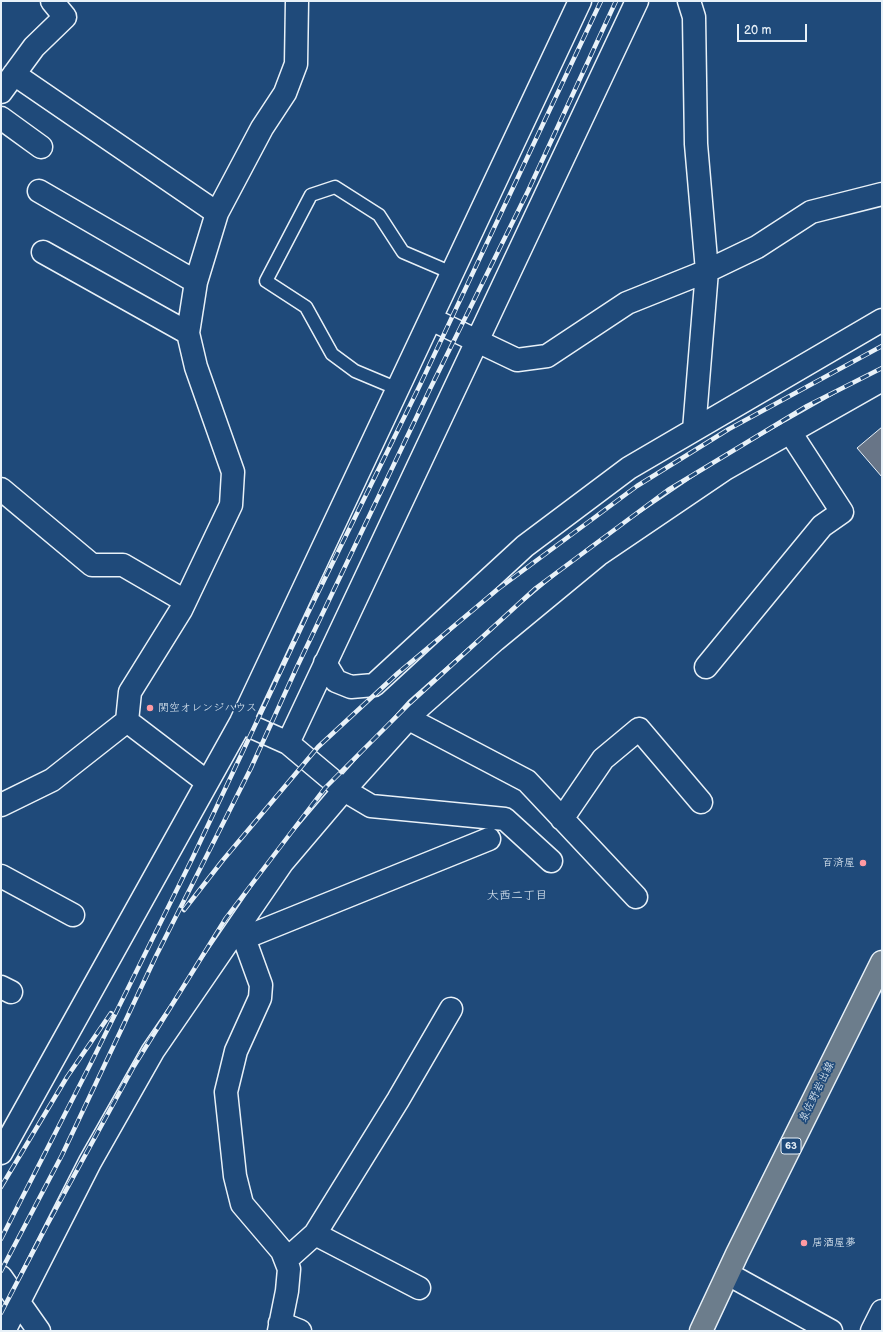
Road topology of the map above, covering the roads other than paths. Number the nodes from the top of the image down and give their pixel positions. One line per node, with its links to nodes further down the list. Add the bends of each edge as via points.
1 (52, 1): 6 (street, via 65,17 34,47)
2 (297, 1): 12 (street, via 296,64 285,93 262,128)
3 (580, 1): 15 (street)
4 (637, 1): 20 (street)
5 (689, 1): 14 (street, via 694,17 696,144)
6 (14, 74): 7 (street); 12 (street)
7 (1, 92)
8 (1, 118): 9 (street)
9 (41, 148)
10 (39, 191): 16 (street)
11 (882, 194): 14 (street, via 811,212 757,248)
12 (217, 213): 16 (street)
13 (43, 252): 19 (street)
14 (707, 271): 20 (street, via 627,303 547,356 517,360); 23 (street)
15 (452, 273): 17 (street); 22 (lane, via 403,252 378,215 336,187 311,195 266,281 306,307 332,354 355,371)
16 (196, 282): 19 (street)
17 (431, 319): 20 (street); 22 (street)
18 (882, 320): 23 (street)
19 (188, 333): 26 (street, via 196,367 233,472 231,505)
20 (477, 341): 27 (street)
21 (882, 380): 24 (street)
22 (398, 389): 31 (street)
23 (694, 430): 27 (street, via 629,468 525,546 374,685 351,687 336,681)
24 (790, 432): 28 (street, via 842,512 822,526); 29 (street, via 725,469 598,555 495,640)
25 (1, 489): 26 (street, via 92,565 123,565)
26 (185, 601): 30 (street, via 130,692)
27 (326, 663): 32 (street)
28 (706, 667)
29 (409, 719): 34 (street); 37 (street, via 527,781)
30 (127, 721): 33 (street); 36 (street, via 52,780)
31 (241, 722): 32 (street); 33 (street)
32 (288, 743): 34 (street)
33 (207, 782): 46 (street)
34 (344, 790): 39 (street, via 371,806 505,819); 43 (street, via 282,863)
35 (701, 802): 37 (street, via 639,729 603,759)
36 (1, 805)
37 (562, 818): 41 (street)
38 (489, 839): 43 (street)
39 (551, 860)
40 (1, 876): 42 (street)
41 (636, 897)
42 (73, 915)
43 (239, 936): 48 (street, via 262,985 260,998 236,1051 226,1092 235,1176 242,1204 282,1251); 52 (street, via 153,1052 90,1162)
44 (882, 962): 49 (main road, 泉佐野岩出線 / 63)
45 (451, 1009): 47 (street)
46 (1, 1153)
47 (315, 1234): 48 (street); 51 (street)
48 (286, 1260): 54 (street, via 289,1269 288,1291)
49 (728, 1274): 58 (main road, 泉佐野岩出線 / 63); 59 (street)
50 (1, 1277): 52 (street)
51 (419, 1288)
52 (19, 1301): 55 (street); 56 (street)
53 (882, 1311): 60 (street)
54 (280, 1327): 57 (street)
55 (4, 1331)
56 (39, 1331)
57 (300, 1331)
58 (701, 1331)
59 (831, 1331)
60 (872, 1331)

